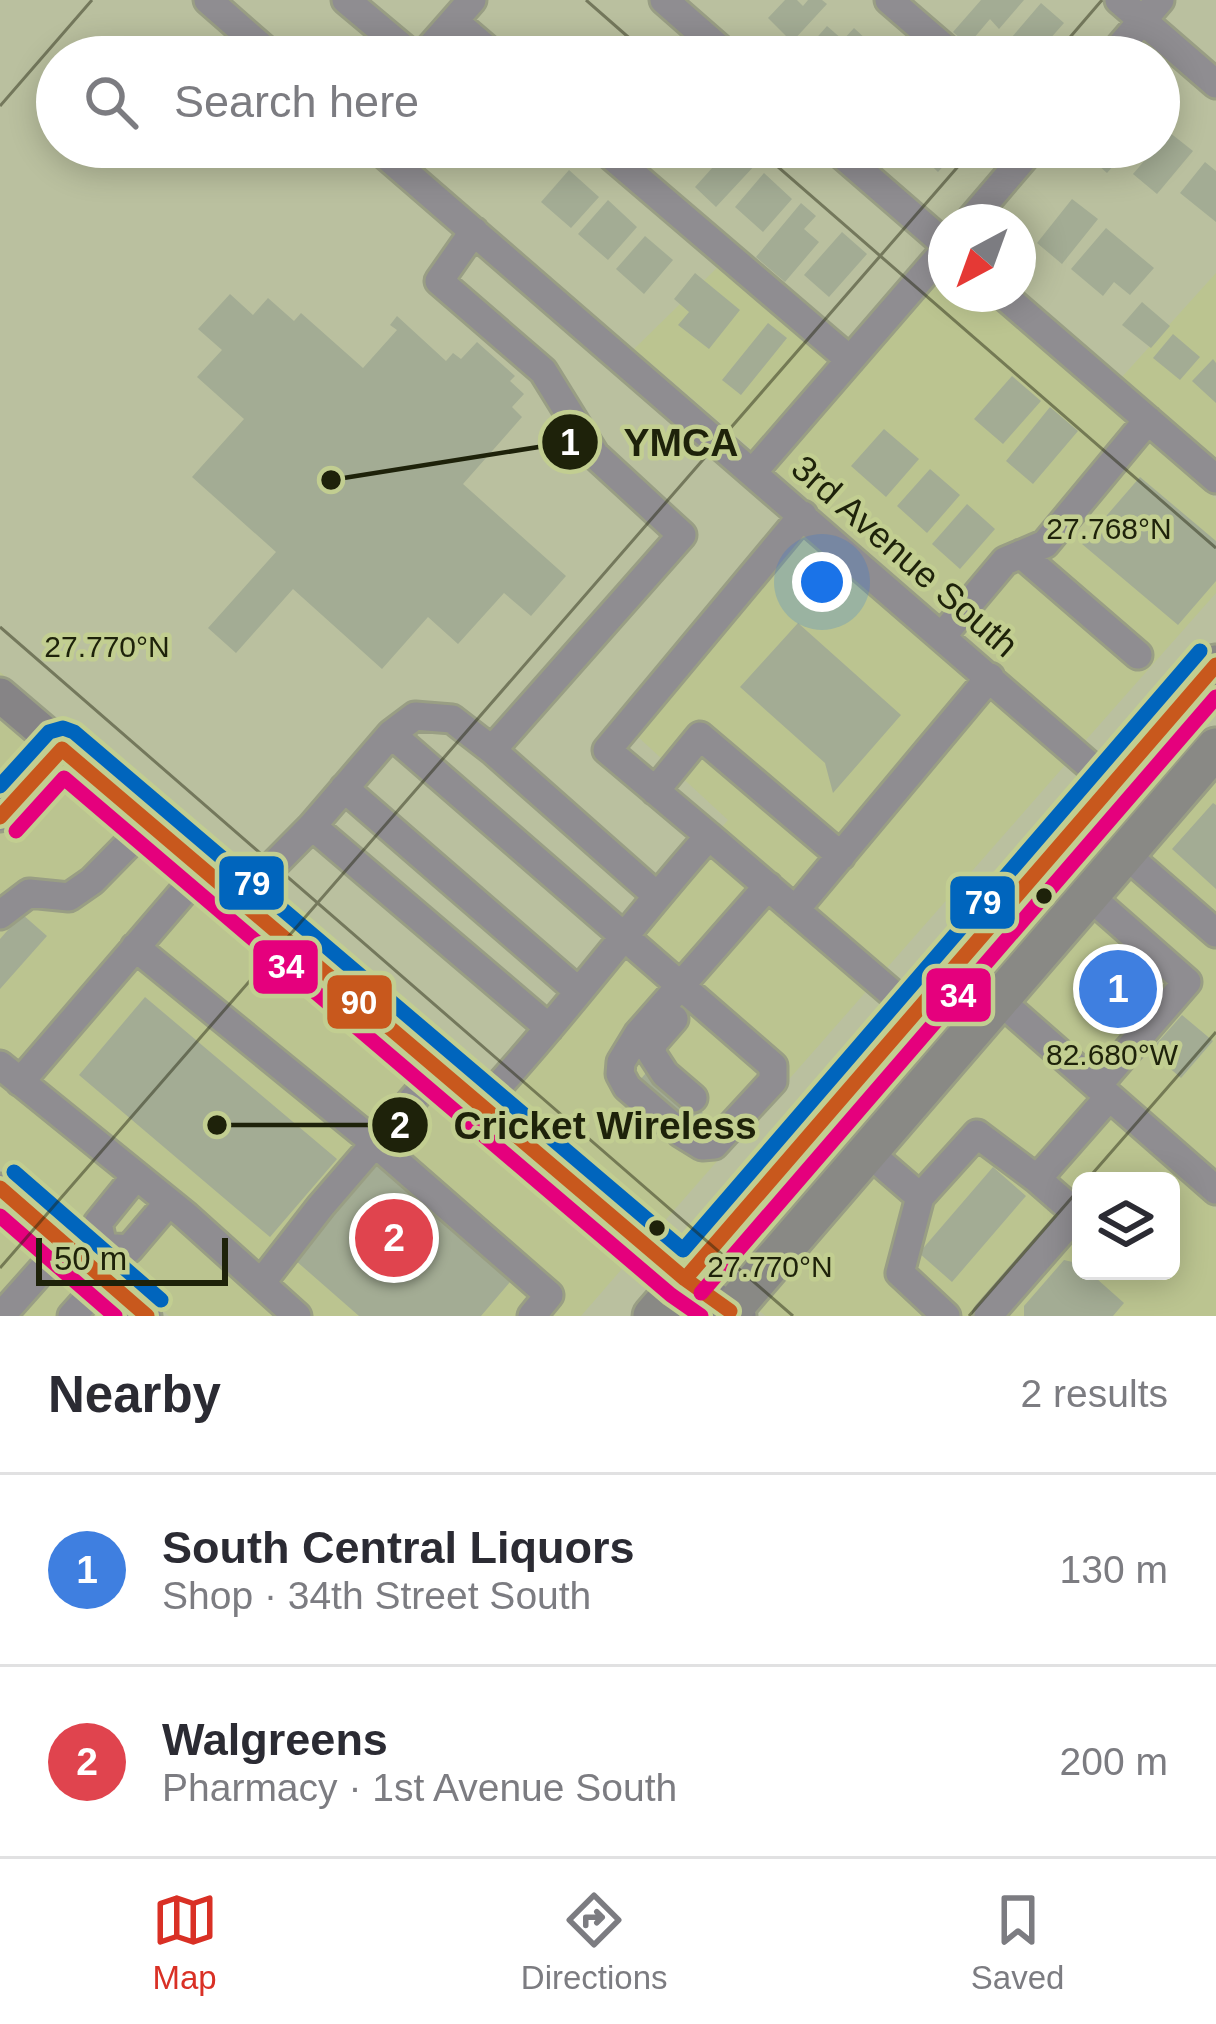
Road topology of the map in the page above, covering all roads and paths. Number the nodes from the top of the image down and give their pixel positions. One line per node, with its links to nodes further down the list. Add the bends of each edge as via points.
1 (208, 0): 8 (street)
2 (346, 0): 9 (street)
3 (664, 0): 12 (street)
4 (889, 0): 13 (street)
5 (1119, 0): 7 (street)
6 (463, 10): 10 (street); 11 (street)
7 (1152, 10): 14 (street); 15 (street)
8 (249, 36)
9 (391, 36)
10 (438, 36)
11 (481, 36)
12 (705, 36)
13 (931, 36)
14 (1129, 36)
15 (1174, 36)
16 (1180, 42): 17 (street)
17 (1216, 84)
18 (400, 168): 24 (street, 3rd Avenue South)
19 (626, 168): 27 (street)
20 (857, 168): 23 (street)
21 (1015, 168): 22 (street)
22 (984, 204)
23 (928, 231)
24 (474, 232): 29 (street, 3rd Avenue South); 40 (street, via 439,281 543,371 595,455 682,535)
25 (928, 268): 27 (street)
26 (1023, 312): 28 (street)
27 (850, 360): 29 (street)
28 (1148, 420): 30 (street); 32 (street, via 1046,544)
29 (753, 472): 31 (street, 3rd Avenue South)
30 (1216, 479)
31 (803, 515): 33 (street, 3rd Avenue South); 44 (street, via 607,750)
32 (1021, 554): 33 (street, via 1005,561); 34 (street)
33 (942, 636): 36 (street, 3rd Avenue South)
34 (1138, 655)
35 (1216, 665): 42 (highway)
36 (990, 677): 42 (street, 3rd Avenue South); 50 (street)
37 (0, 695): 39 (main road)
38 (392, 734): 40 (street, via 415,716 452,718); 43 (street); 59 (street)
39 (62, 749): 45 (street); 46 (main road)
40 (492, 750): 53 (street)
41 (1214, 755): 49 (highway)
42 (1112, 784): 62 (highway, via 1108,825 1005,942); 64 (highway)
43 (344, 788): 47 (street); 63 (street)
44 (655, 791): 48 (street); 50 (street, via 700,736)
45 (0, 818)
46 (148, 823): 51 (main road); 57 (street, via 69,897 29,893)
47 (312, 826): 55 (street); 65 (street)
48 (709, 836): 52 (street); 53 (street)
49 (1124, 854): 54 (highway); 58 (street)
50 (841, 856): 56 (street)
51 (203, 869): 55 (main road); 60 (street)
52 (767, 886): 56 (street); 61 (street)
53 (656, 895): 59 (street)
54 (1088, 895): 62 (highway); 68 (street, via 1186,982)
55 (240, 899): 66 (main road)
56 (795, 910): 64 (street)
57 (0, 915)
58 (1216, 933)
59 (624, 938): 61 (street); 63 (street)
60 (135, 947): 67 (street); 71 (street)
61 (682, 986): 70 (street, via 677,1014 652,1054); 70 (street, via 773,1066 773,1081); 70 (street, via 638,1034 620,1074 702,1147)
62 (1009, 987): 68 (street); 72 (highway)
63 (578, 991): 65 (street)
64 (909, 1020): 72 (highway, via 908,1054 834,1140); 81 (highway)
65 (549, 1028): 69 (street)
66 (439, 1069): 69 (main road); 71 (street)
67 (10, 1074): 73 (street)
68 (1103, 1091): 74 (street); 76 (street)
69 (481, 1105): 81 (main road)
70 (729, 1129)
71 (375, 1143): 82 (street); 88 (street, via 548,1295)
72 (860, 1161): 77 (street); 84 (highway)
73 (136, 1176): 78 (street); 80 (street, via 98,1223)
74 (1036, 1179): 77 (street, via 976,1134); 91 (street, via 1077,1214)
75 (0, 1187): 79 (street)
76 (1216, 1190)
77 (920, 1197): 90 (street, via 899,1273)
78 (169, 1202): 80 (street, via 129,1249); 82 (street)
79 (65, 1244): 80 (street); 83 (street)
80 (98, 1263): 85 (street); 86 (street)
81 (686, 1279): 84 (main road); 89 (highway)
82 (261, 1283): 87 (street)
83 (3, 1313)
84 (732, 1314)
85 (72, 1316)
86 (147, 1316)
87 (297, 1316)
88 (532, 1316)
89 (652, 1316)
90 (946, 1316)
91 (988, 1316)

